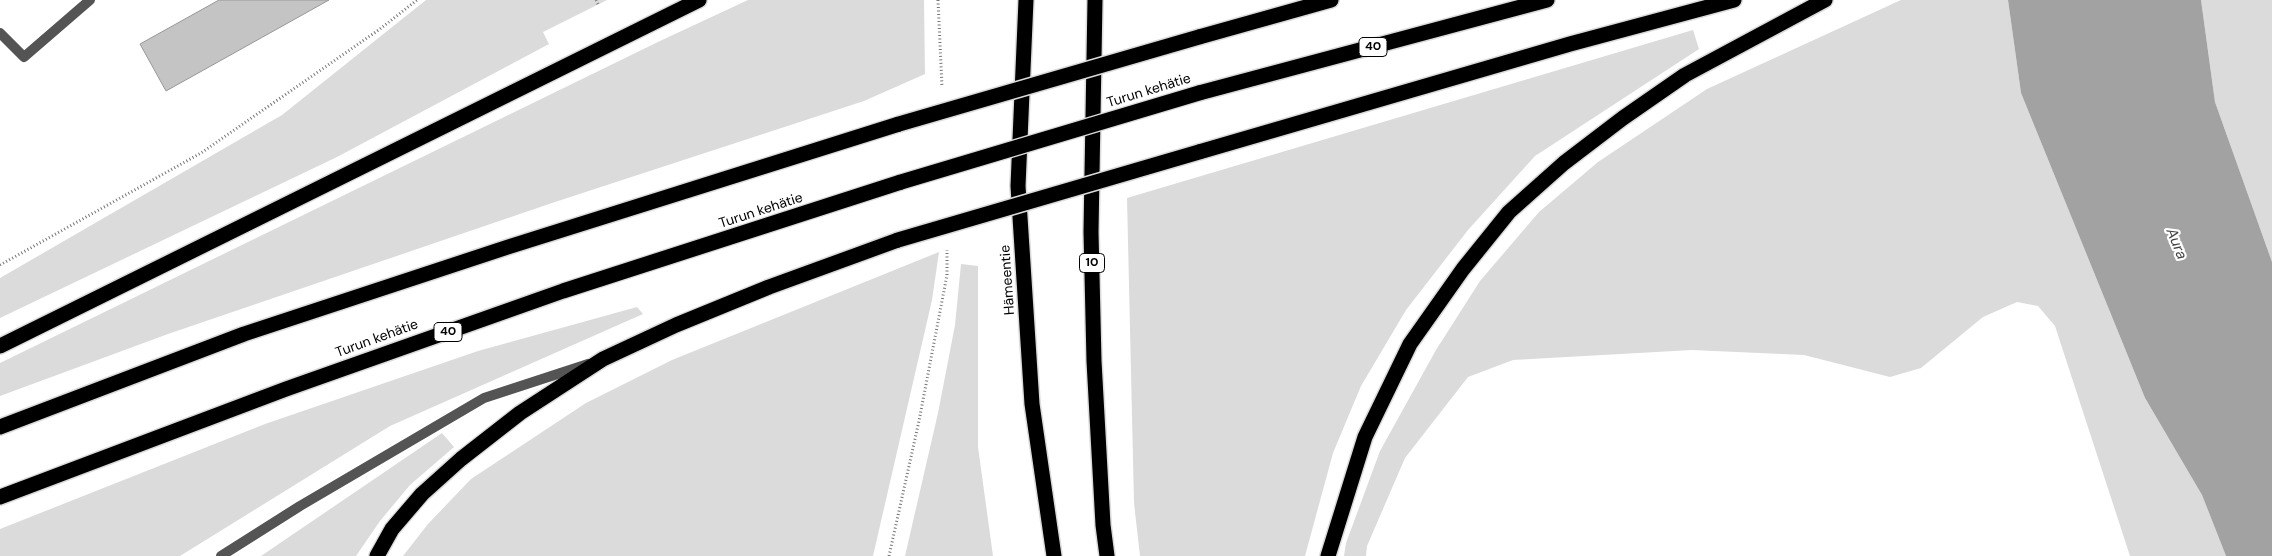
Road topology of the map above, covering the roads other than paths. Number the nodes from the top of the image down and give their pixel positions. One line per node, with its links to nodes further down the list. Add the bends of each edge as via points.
1 (90, 0): 9 (lane, via 24,57)
2 (699, 0): 10 (highway)
3 (1026, 0): 16 (highway, Hämeentie, via 1018,186 1032,404)
4 (1095, 0): 17 (highway, 10, via 1094,351)
5 (1331, 0): 12 (highway, bridge, via 899,124 508,247 244,334)
6 (1546, 0): 13 (highway, Turun kehätie / 40, bridge, via 1199,93 901,182 563,291 286,389)
7 (1734, 0): 11 (highway, bridge, via 1570,44 898,240 769,287)
8 (1825, 0): 18 (highway, via 1685,76 1564,163 1510,212 1463,269 1410,344 1366,436)
9 (0, 34)
10 (0, 346)
11 (603, 359): 14 (lane, via 484,398); 15 (highway, via 520,413 461,460 422,494 392,529)
12 (0, 428)
13 (0, 496)
14 (221, 556)
15 (377, 556)
16 (1054, 556)
17 (1107, 556)
18 (1328, 556)

